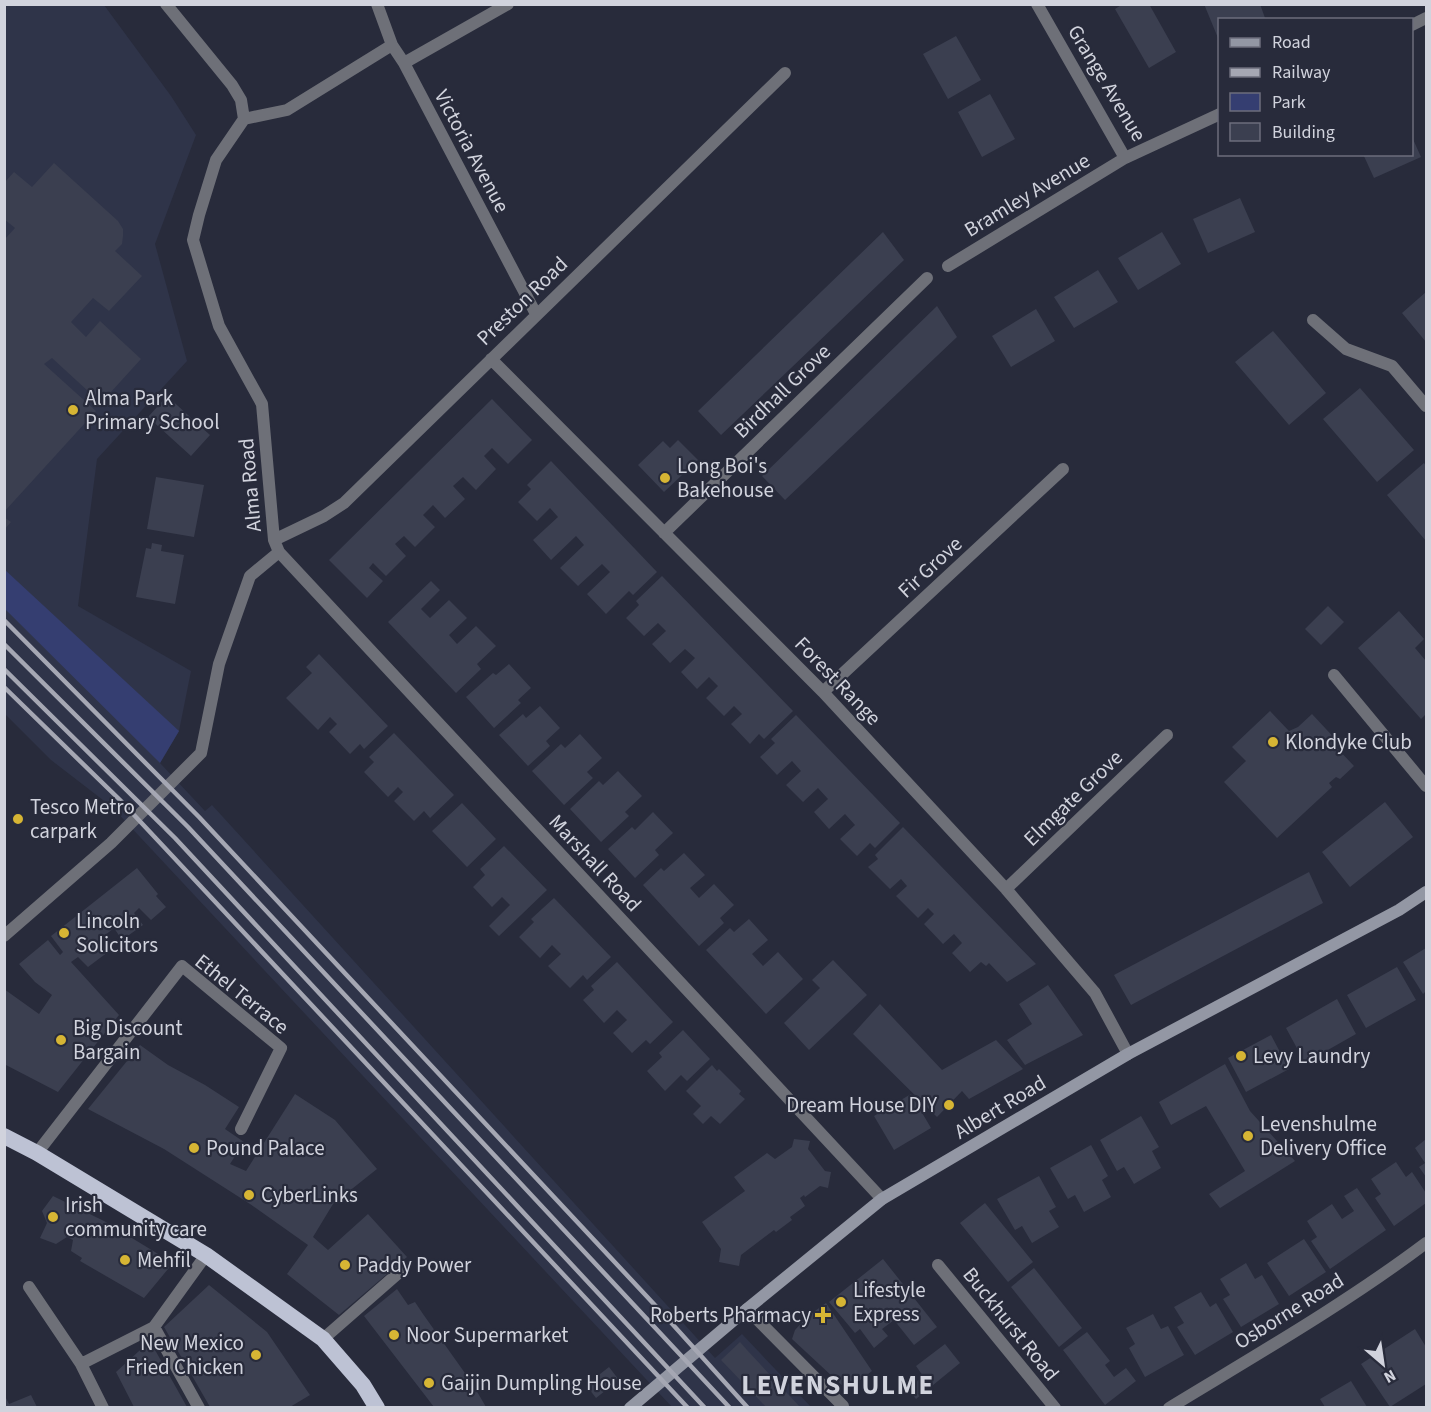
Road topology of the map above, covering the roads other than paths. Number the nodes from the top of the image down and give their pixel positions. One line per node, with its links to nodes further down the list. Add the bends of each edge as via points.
1 (166, 4): 9 (street, via 232,85 241,100)
2 (377, 4): 5 (street, Victoria Avenue)
3 (508, 4): 6 (street)
4 (1037, 4): 10 (street, Grange Avenue)
5 (392, 45): 6 (street, Victoria Avenue); 9 (street, via 287,110)
6 (404, 63): 13 (street, Victoria Avenue)
7 (785, 73): 13 (street, Preston Road)
8 (1218, 115): 10 (street, Grange Avenue)
9 (244, 118): 19 (street, Alma Road, via 216,160 193,240 219,326 262,404)
10 (1125, 158): 11 (street, Bramley Avenue)
11 (948, 266)
12 (927, 278): 18 (street, Birdhall Grove)
13 (536, 314): 15 (street, Preston Road)
14 (1313, 321): 16 (street, via 1346,349 1392,366)
15 (490, 359): 18 (street, Forest Range); 19 (street, Preston Road, via 334,511)
16 (1426, 406)
17 (1063, 470): 21 (street, Fir Grove)
18 (664, 532): 21 (street, Forest Range)
19 (276, 546): 26 (street, Alma Road, via 250,576 219,664 201,753 111,843); 31 (street, Marshall Road)
20 (1334, 675): 23 (street)
21 (823, 692): 24 (street, Forest Range)
22 (1167, 735): 24 (street, Elmgate Grove)
23 (1426, 786)
24 (1006, 889): 27 (street, Forest Range, via 1095,993)
25 (1426, 892): 27 (main road, Albert Road)
26 (4, 936)
27 (1128, 1054): 31 (main road, Albert Road)
28 (241, 1129): 30 (street, Ethel Terrace, via 281,1048 182,966)
29 (4, 1136): 30 (highway)
30 (37, 1153): 33 (highway)
31 (882, 1199): 37 (main road, Albert Road)
32 (1426, 1243): 47 (street, Osborne Road, via 1337,1305)
33 (206, 1255): 38 (street); 39 (highway)
34 (938, 1265): 46 (street, Buckhurst Road)
35 (403, 1269): 39 (street)
36 (29, 1287): 40 (street)
37 (747, 1309): 41 (street); 45 (main road, Albert Road)
38 (154, 1327): 40 (street); 43 (street)
39 (323, 1339): 44 (highway, via 363,1385)
40 (81, 1364): 42 (street)
41 (843, 1406)
42 (103, 1407)
43 (199, 1407)
44 (376, 1407)
45 (630, 1407)
46 (1055, 1407)
47 (1169, 1407)

